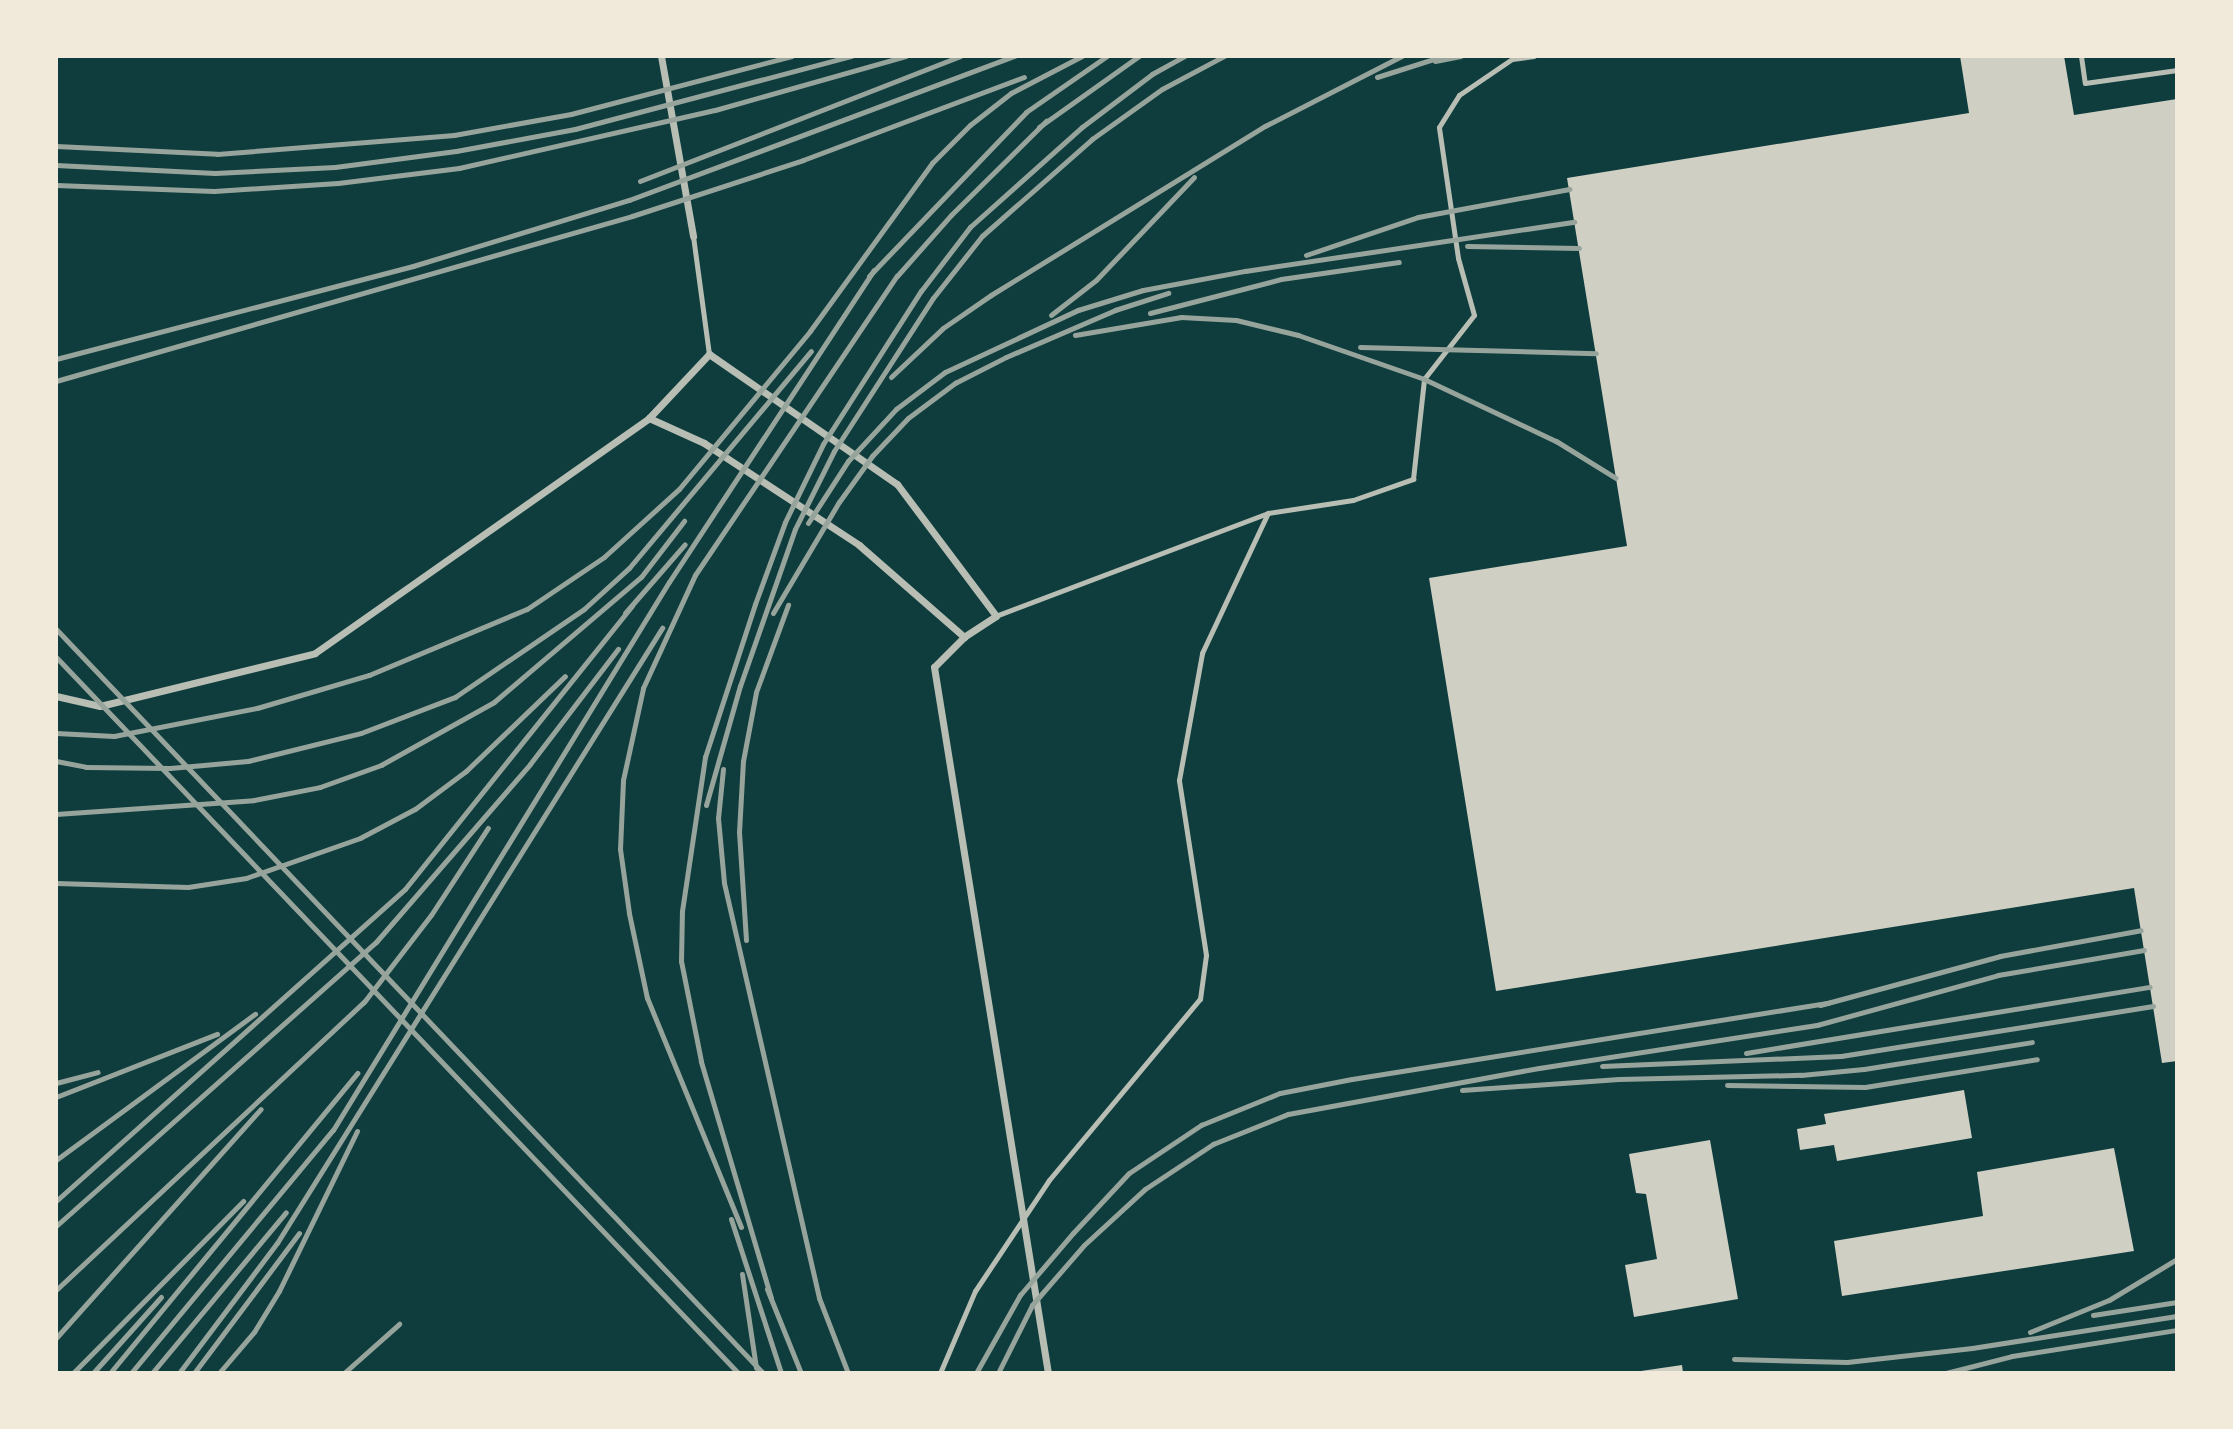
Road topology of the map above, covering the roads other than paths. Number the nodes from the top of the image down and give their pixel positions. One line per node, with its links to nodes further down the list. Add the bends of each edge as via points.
1 (661, 56): 5 (street)
2 (1534, 56): 8 (lane, via 1512,59 1459,94 1439,127 1458,258 1474,315 1424,379 1413,479 1353,500)
3 (2081, 56): 4 (lane, via 2085,83)
4 (2177, 70)
5 (693, 236): 6 (lane)
6 (709, 354): 7 (street); 9 (street, via 897,484)
7 (649, 418): 10 (street, via 704,443 859,545); 11 (street, via 315,653 100,706)
8 (1268, 513): 9 (lane); 12 (lane, via 1202,653 1179,780 1206,955 1200,999 1049,1180 975,1291)
9 (996, 616): 10 (street)
10 (964, 637): 13 (street, via 934,667)
11 (56, 696)
12 (940, 1373)
13 (1048, 1373)

